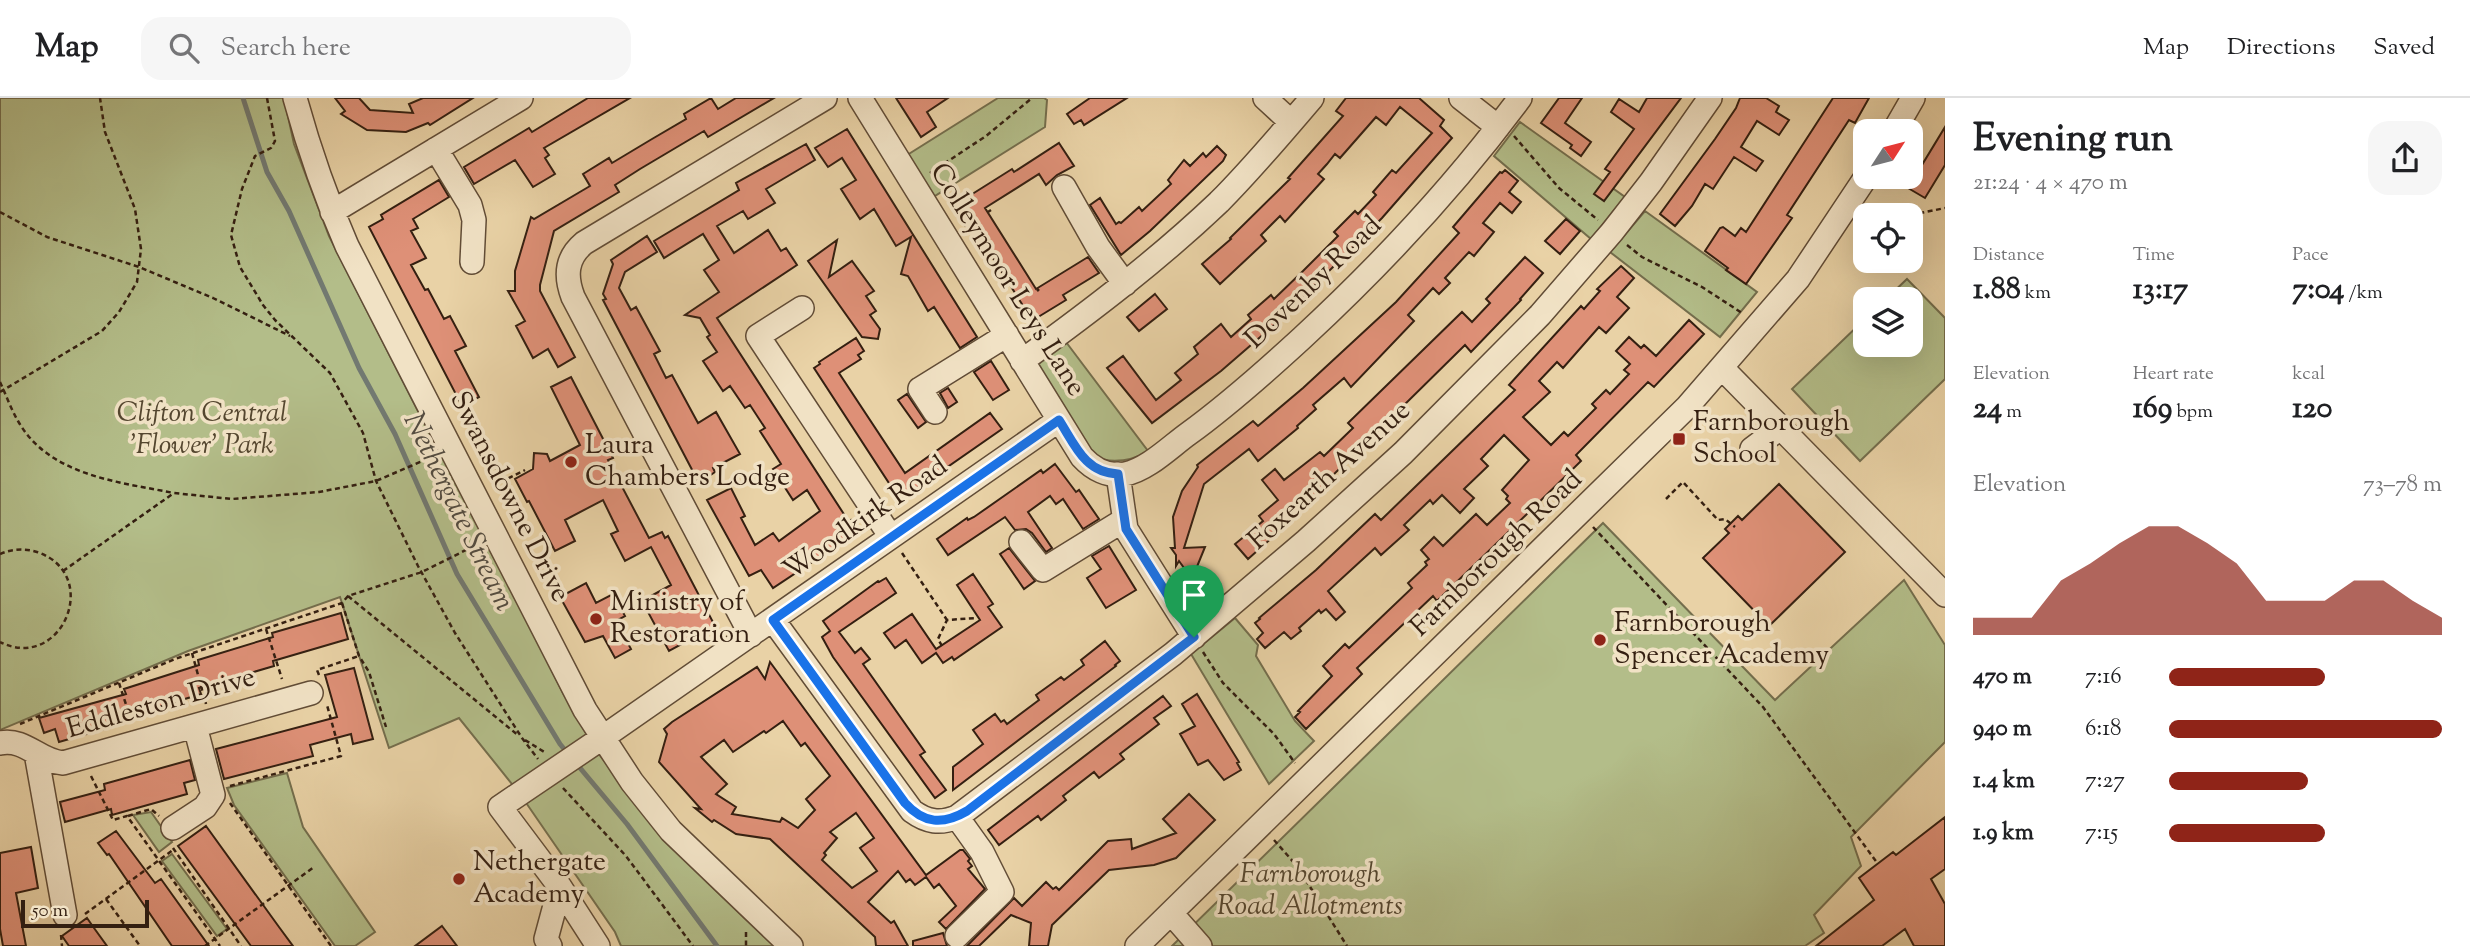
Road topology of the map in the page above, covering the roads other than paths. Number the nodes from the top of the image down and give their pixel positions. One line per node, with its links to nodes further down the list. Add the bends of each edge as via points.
1 (295, 98): 17 (street, Swansdowne Drive)
2 (521, 98): 14 (street)
3 (825, 98): 34 (street, via 584,243 569,264 573,297)
4 (860, 98): 21 (street, Colleymoor Leys Lane)
5 (1265, 98): 12 (street)
6 (1312, 98): 12 (street)
7 (1461, 98): 13 (street)
8 (1520, 98): 13 (street, Dovenby Road)
9 (1710, 98): 35 (street, Foxearth Avenue, via 1612,232 1539,315 1403,453)
10 (1913, 98): 11 (street)
11 (1901, 119)
12 (1291, 122): 19 (street, via 1219,201)
13 (1500, 125): 28 (street, Dovenby Road, via 1415,227 1280,358 1181,439 1134,471)
14 (436, 149): 17 (street); 18 (street, via 470,205)
15 (1064, 187): 19 (street)
16 (1858, 189): 23 (street, Farnborough Road, via 1798,279)
17 (332, 212): 38 (street, Swansdowne Drive)
18 (472, 262)
19 (1125, 284): 22 (street)
20 (802, 307): 30 (street, via 758,336)
21 (1007, 335): 22 (street, Colleymoor Leys Lane); 24 (street, via 920,389)
22 (1023, 361): 25 (street, Colleymoor Leys Lane)
23 (1722, 368): 26 (street); 44 (street, Farnborough Road, via 1632,464)
24 (935, 412)
25 (1059, 420): 28 (street, Colleymoor Leys Lane, via 1087,463 1099,471); 30 (street, Woodkirk Road)
26 (1780, 428): 27 (street); 32 (street)
27 (1752, 449)
28 (1118, 474): 29 (street)
29 (1124, 520): 31 (street, via 1042,570); 35 (street)
30 (891, 537): 33 (street, Woodkirk Road)
31 (1021, 542)
32 (1945, 595)
33 (773, 620): 34 (street, Woodkirk Road); 41 (street, via 912,811 932,821)
34 (751, 635): 38 (street, Woodkirk Road)
35 (1194, 637): 41 (street, Foxearth Avenue)
36 (307, 692): 37 (street, Eddleston Drive)
37 (203, 723): 40 (street, Eddleston Drive, via 63,763 49,762); 42 (street, via 218,788 209,805)
38 (602, 738): 43 (street, Woodkirk Road, via 500,807); 47 (street, Swansdowne Drive, via 671,831)
39 (5, 742): 40 (street, Eddleston Drive, via 23,744)
40 (36, 753): 45 (street)
41 (957, 817): 46 (street, via 1002,892)
42 (173, 828)
43 (560, 887): 48 (street, via 546,939); 49 (street)
44 (1171, 913): 50 (street, Farnborough Road); 51 (street)
45 (75, 915)
46 (957, 936)
47 (778, 942)
48 (550, 946)
49 (598, 946)
50 (1138, 946)
51 (1200, 946)

